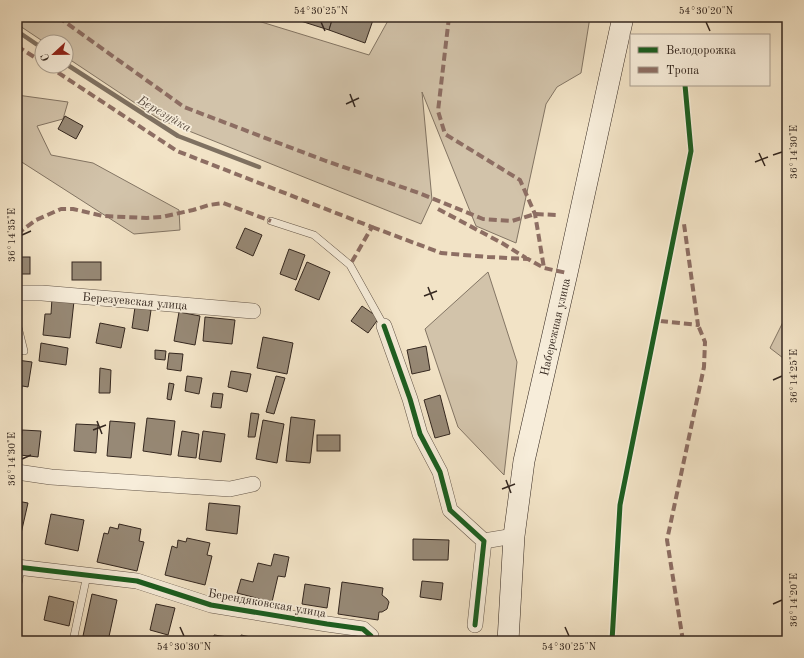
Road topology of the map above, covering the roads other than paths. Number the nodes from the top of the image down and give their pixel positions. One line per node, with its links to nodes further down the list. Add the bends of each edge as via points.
1 (623, 17): 10 (main road, Набережная улица, via 524,461)
2 (271, 221): 6 (lane, via 314,235 350,265)
3 (17, 292): 4 (street, Березуевская улица)
4 (253, 311)
5 (17, 323): 7 (lane)
6 (384, 326): 11 (street, via 420,434 440,472 450,510)
7 (24, 351)
8 (17, 472): 9 (street, via 51,477 230,489)
9 (253, 484)
10 (514, 536): 11 (street); 18 (main road, Набережная улица)
11 (484, 541): 15 (street)
12 (19, 568): 13 (street, Берендяковская улица); 14 (lane)
13 (88, 574): 16 (street, Берендяковская улица, via 136,581 211,605 363,629); 17 (lane)
14 (17, 589)
15 (475, 625)
16 (371, 638)
17 (73, 641)
18 (508, 641)

